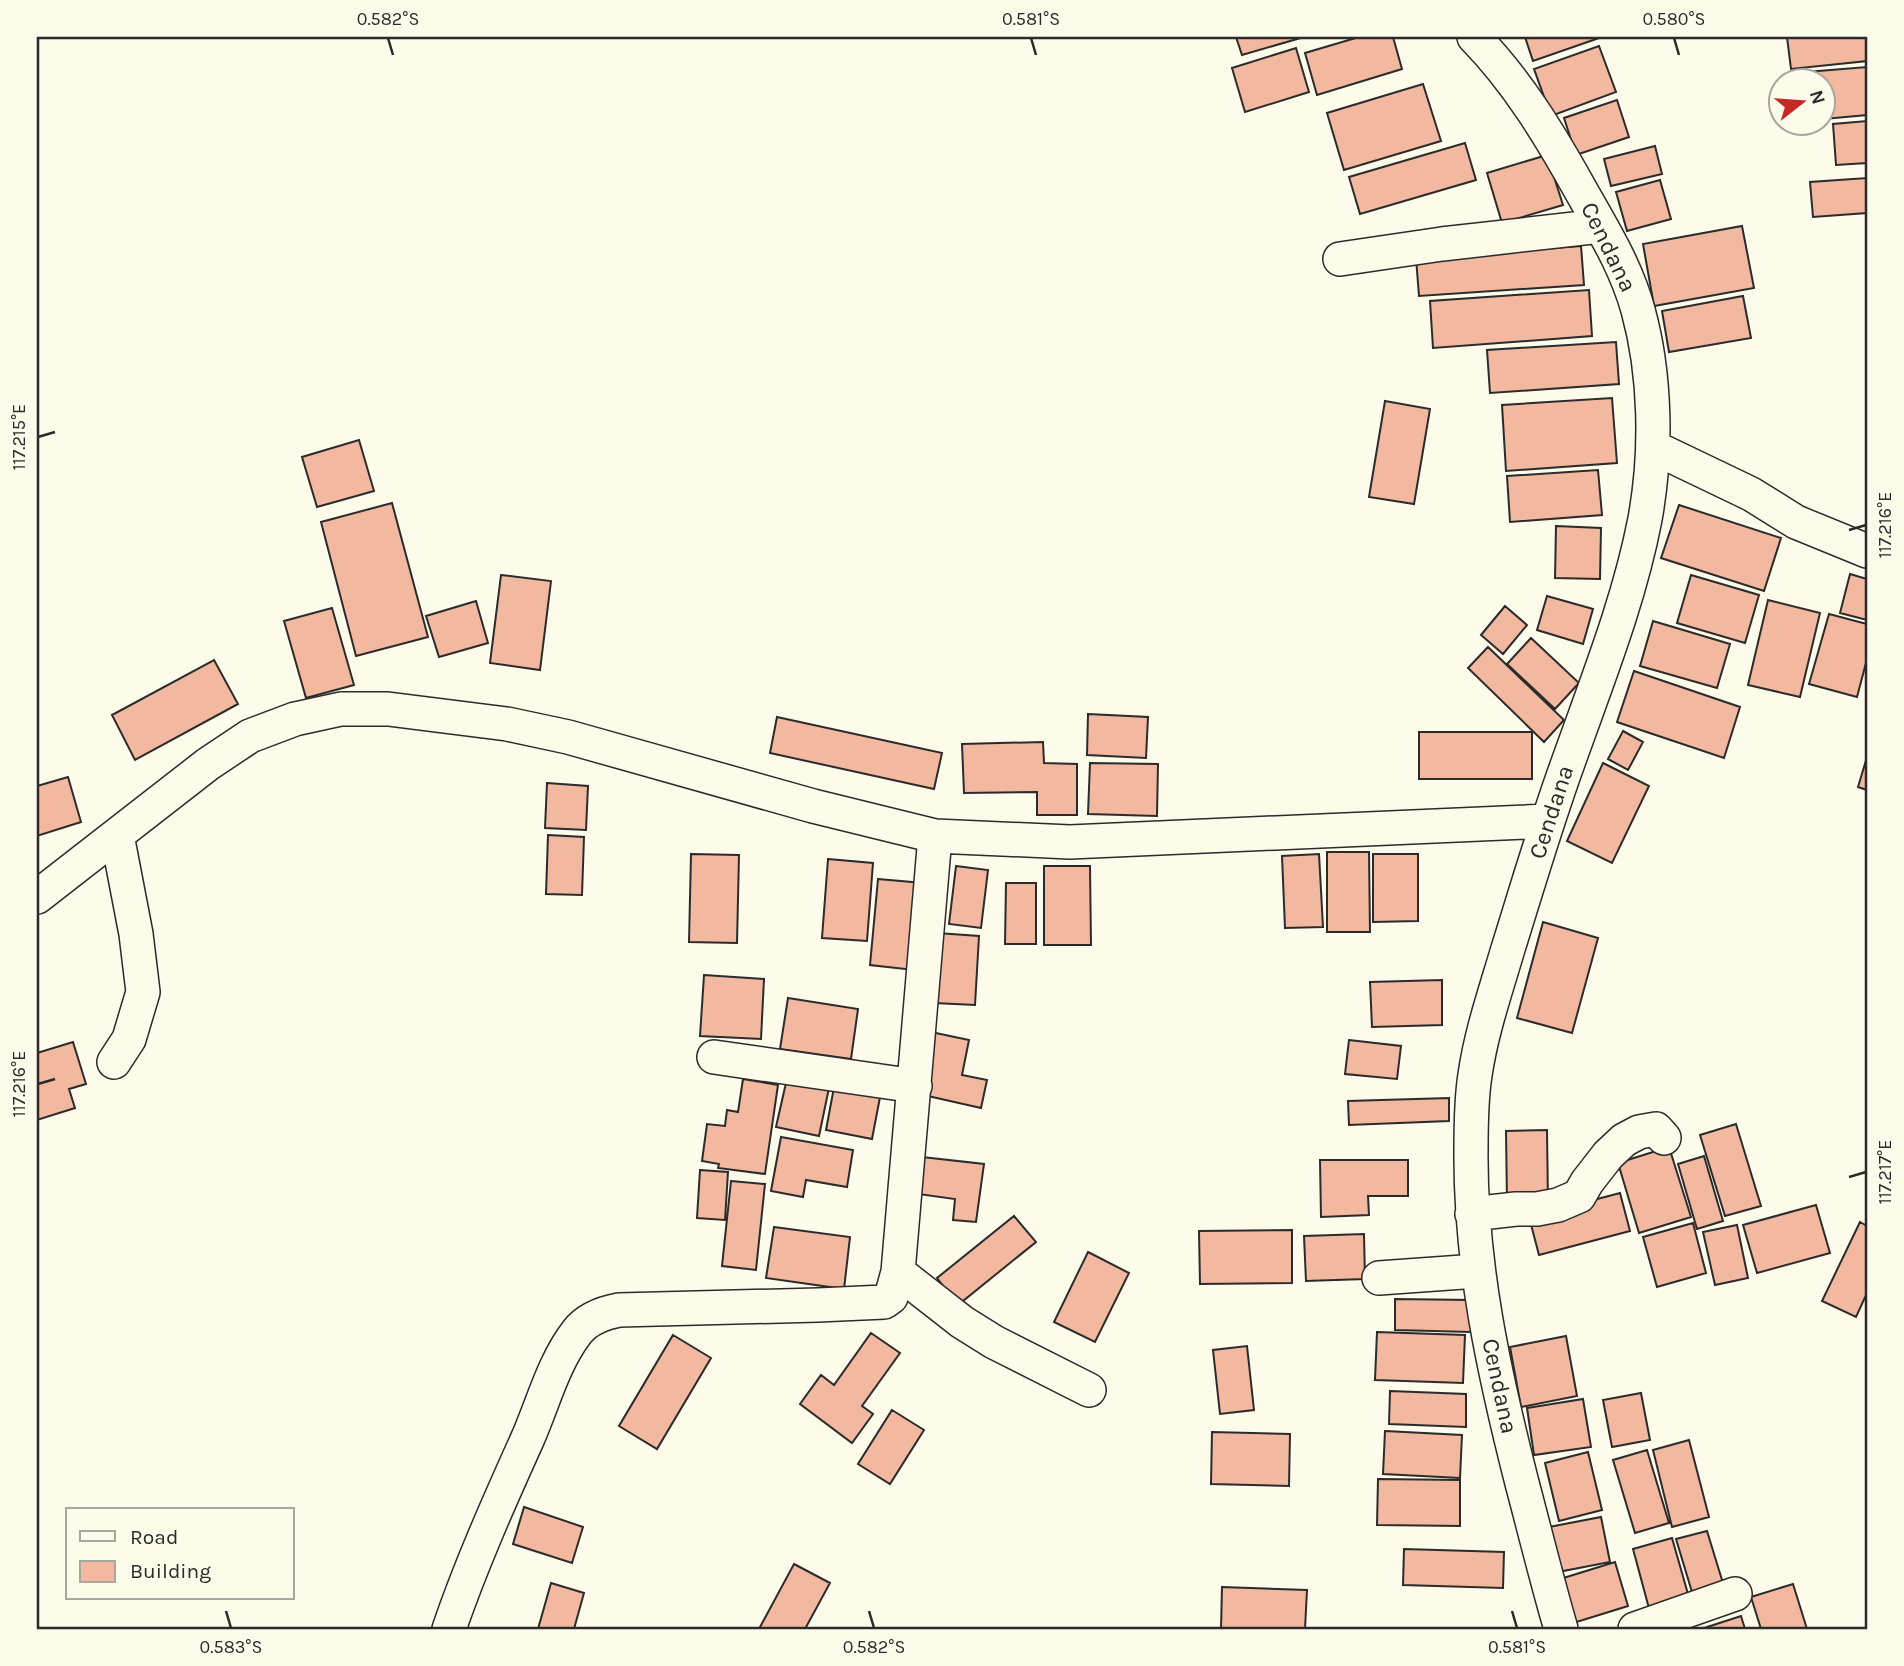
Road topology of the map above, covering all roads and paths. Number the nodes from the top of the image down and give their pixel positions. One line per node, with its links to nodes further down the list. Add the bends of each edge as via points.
1 (1474, 37): 2 (street, Cendana, via 1523,97)
2 (1601, 226): 3 (street); 4 (street, Cendana, via 1623,266 1638,309 1648,355)
3 (1340, 259)
4 (1653, 447): 5 (street, via 1751,494 1796,522); 6 (street, Cendana, via 1645,518 1624,601)
5 (1867, 551)
6 (1547, 821): 8 (street, via 1070,842); 14 (street, Cendana, via 1474,1077)
7 (117, 835): 8 (street, via 250,736 341,709 388,709 568,737); 9 (street); 11 (street, via 143,992 129,1040)
8 (935, 836): 12 (street)
9 (37, 897)
10 (714, 1056): 12 (street)
11 (114, 1062)
12 (915, 1086): 16 (street)
13 (1664, 1138): 14 (street, via 1656,1129 1624,1140 1579,1196 1558,1205)
14 (1472, 1214): 15 (street, Cendana)
15 (1477, 1271): 17 (street); 21 (street, Cendana, via 1502,1403)
16 (898, 1272): 18 (street, via 993,1342); 20 (street, via 891,1297 884,1302 619,1310 605,1312 583,1325 560,1361)
17 (1379, 1278)
18 (1089, 1390)
19 (1735, 1594): 22 (street)
20 (449, 1629)
21 (1561, 1629)
22 (1636, 1629)

